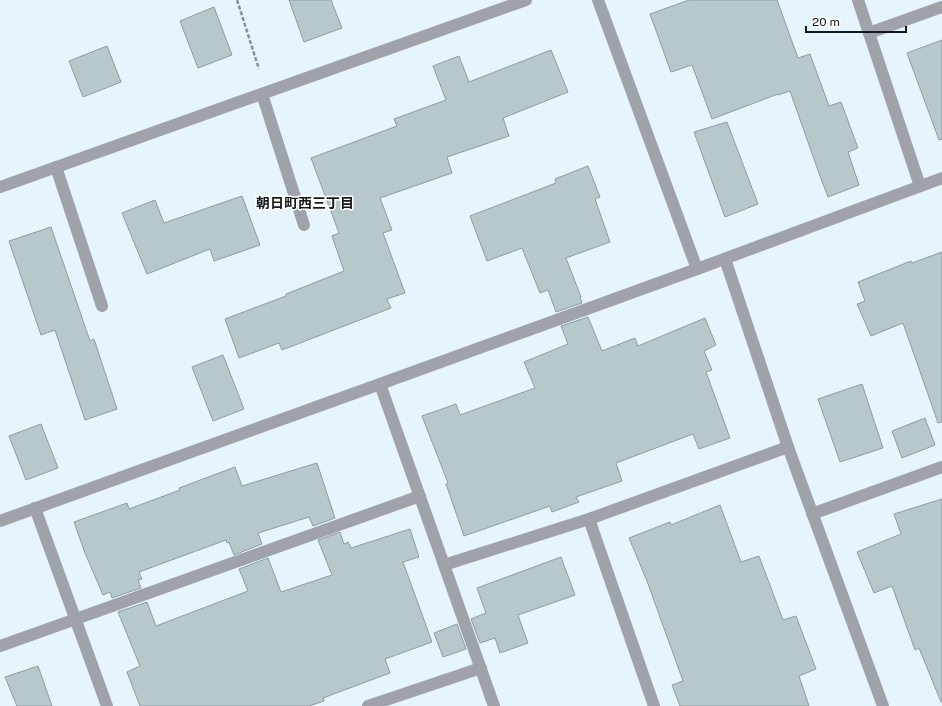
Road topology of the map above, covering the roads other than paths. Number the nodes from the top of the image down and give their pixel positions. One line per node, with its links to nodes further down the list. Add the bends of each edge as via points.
1 (526, 0): 6 (street)
2 (598, 0): 13 (street)
3 (858, 0): 5 (street)
4 (942, 7): 5 (street)
5 (869, 33): 9 (street)
6 (262, 94): 7 (street); 11 (street)
7 (56, 167): 10 (street); 14 (street)
8 (942, 178): 9 (street)
9 (920, 186): 12 (street)
10 (0, 187)
11 (304, 225)
12 (725, 259): 13 (street); 16 (street)
13 (697, 269): 15 (street)
14 (102, 306)
15 (380, 384): 18 (street); 19 (street)
16 (788, 447): 20 (street); 21 (street)
17 (942, 467): 20 (street)
18 (420, 496): 23 (street); 24 (street)
19 (35, 508): 22 (street); 24 (street)
20 (812, 514): 31 (street)
21 (589, 519): 23 (street); 30 (street)
22 (0, 520)
23 (444, 564): 26 (street)
24 (76, 619): 25 (street); 27 (street)
25 (0, 646)
26 (481, 668): 28 (street); 29 (street)
27 (107, 706)
28 (368, 706)
29 (494, 706)
30 (654, 706)
31 (883, 706)

